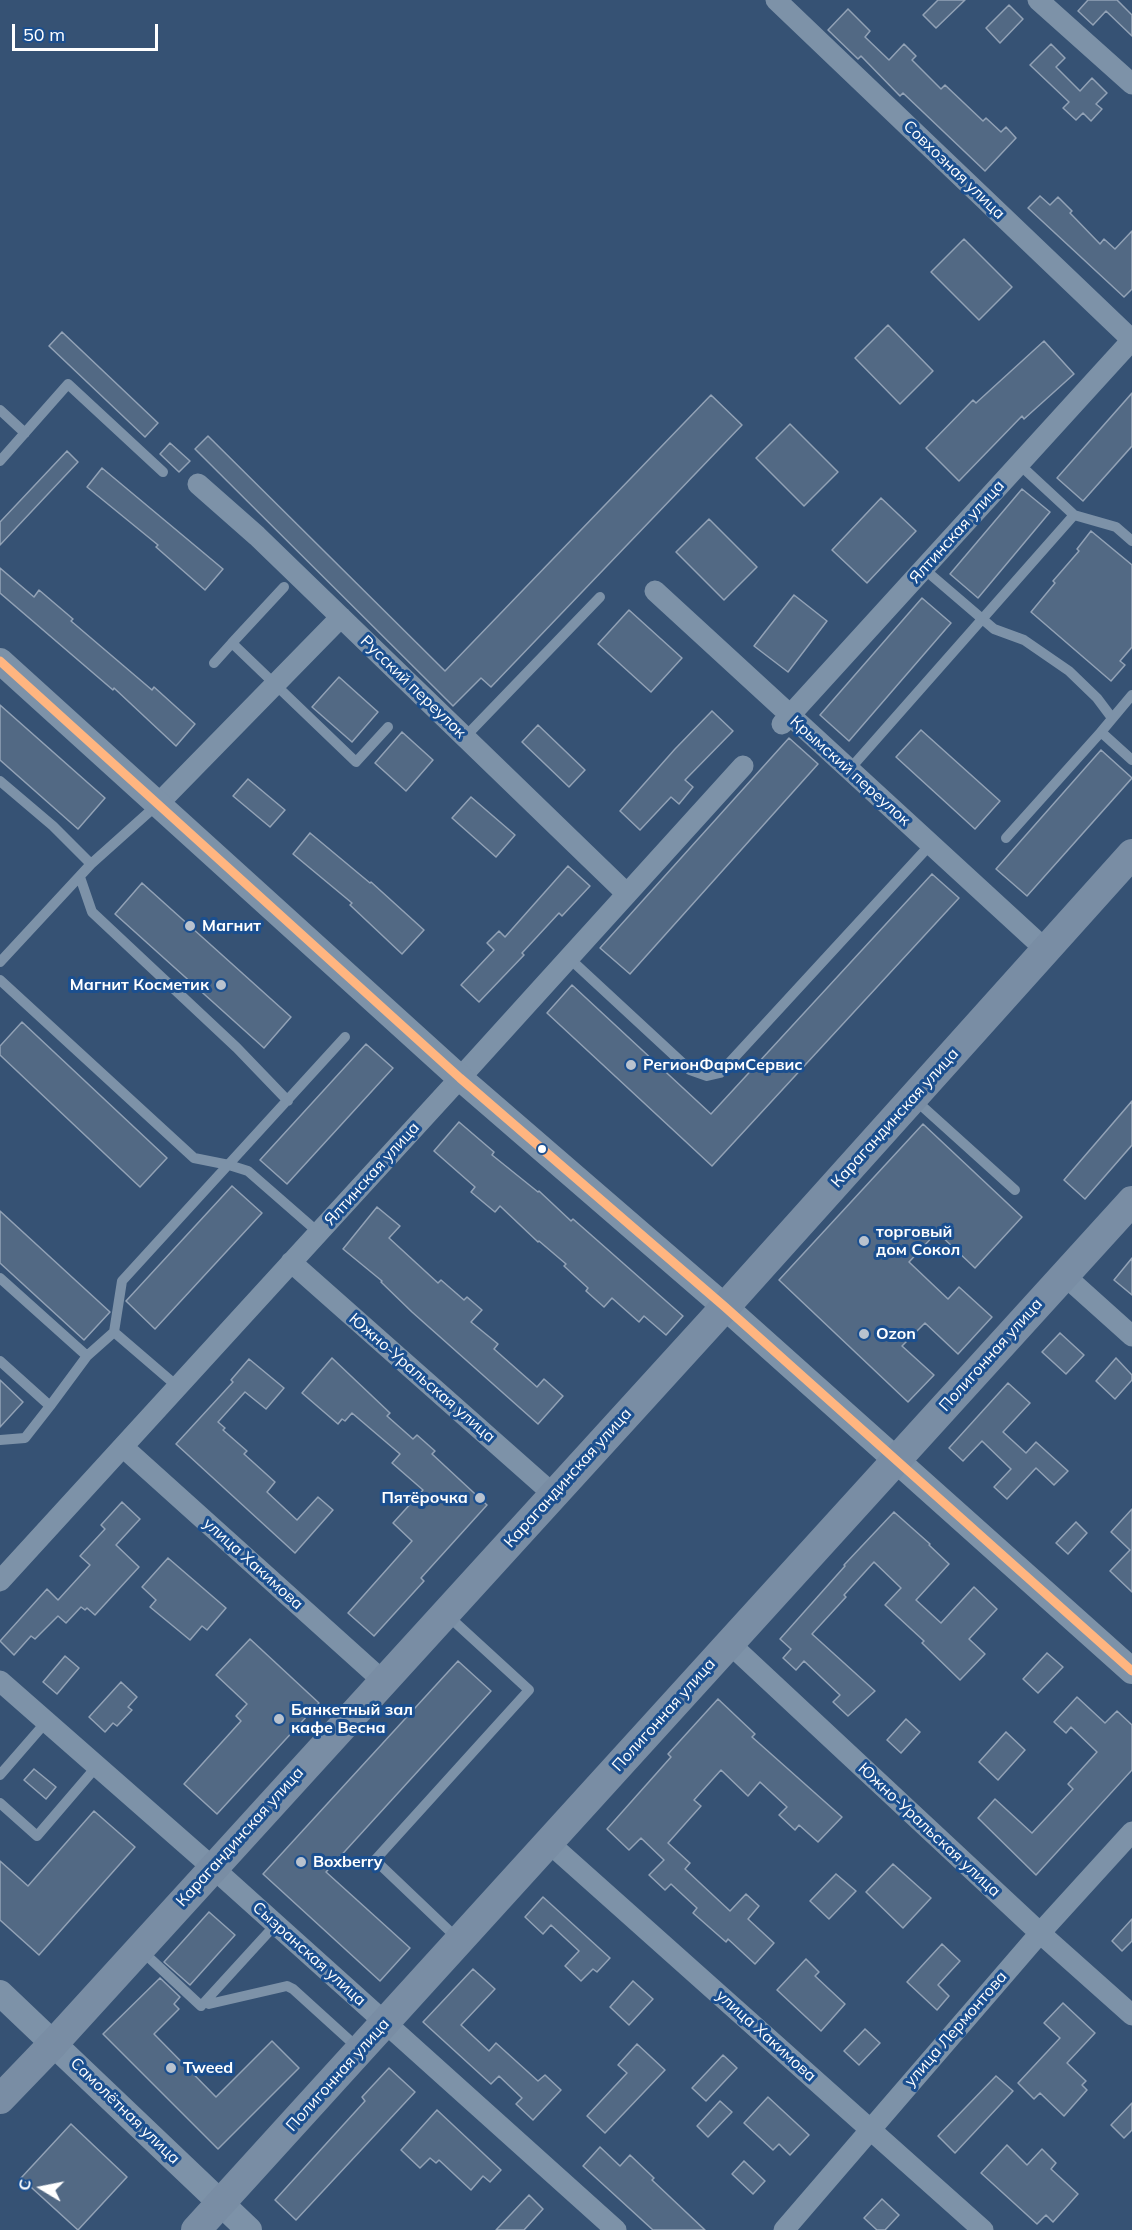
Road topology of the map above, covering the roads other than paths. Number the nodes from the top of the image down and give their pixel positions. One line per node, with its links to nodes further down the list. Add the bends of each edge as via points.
1 (776, 0): 4 (street, Совхозная улица)
2 (1038, 0): 3 (street)
3 (1132, 84)
4 (1132, 340): 8 (street, Ялтинская улица)
5 (0, 410): 6 (lane)
6 (25, 433): 7 (lane); 9 (lane, via 68,384)
7 (0, 461)
8 (1019, 464): 11 (lane); 13 (street, Ялтинская улица)
9 (163, 472)
10 (198, 484): 17 (street, Русский переулок)
11 (1074, 515): 12 (lane, via 1116,527); 18 (lane)
12 (1132, 541)
13 (924, 569): 18 (lane); 25 (street, Ялтинская улица)
14 (284, 587): 19 (lane)
15 (655, 591): 25 (street, Крымский переулок)
16 (600, 597): 28 (lane)
17 (341, 617): 22 (street); 28 (street, Русский переулок)
18 (982, 620): 24 (lane, via 1024,640 1069,670); 31 (lane)
19 (232, 643): 21 (lane); 22 (lane)
20 (0, 661): 33 (street)
21 (214, 663)
22 (274, 684): 26 (lane, via 356,762); 33 (street)
23 (1132, 695): 24 (lane)
24 (1112, 718): 27 (lane)
25 (786, 720): 31 (street, Крымский переулок)
26 (387, 727)
27 (1101, 732): 29 (lane); 34 (lane)
28 (465, 737): 39 (street, Русский переулок)
29 (1132, 760)
30 (743, 766): 39 (street, Ялтинская улица)
31 (849, 770): 35 (street, Крымский переулок)
32 (0, 781): 37 (lane)
33 (158, 804): 37 (lane); 45 (street)
34 (1006, 838)
35 (930, 844): 40 (street, Крымский переулок); 41 (lane, via 720,1073 707,1076 690,1070)
36 (1131, 858): 40 (main road, Карагандинская улица)
37 (91, 864): 38 (lane)
38 (80, 877): 42 (lane); 47 (lane, via 92,912)
39 (626, 893): 41 (street, Ялтинская улица)
40 (1046, 950): 46 (main road, Карагандинская улица)
41 (569, 958): 45 (street, Ялтинская улица)
42 (0, 962)
43 (0, 980): 48 (lane, via 194,1158)
44 (345, 1037): 47 (lane)
45 (460, 1078): 51 (street, Ялтинская улица); 55 (street)
46 (913, 1098): 49 (lane); 55 (main road, Карагандинская улица)
47 (288, 1101): 48 (lane)
48 (228, 1165): 51 (lane, via 248,1171); 56 (lane, via 122,1281)
49 (1015, 1190)
50 (1132, 1201): 53 (main road, Полигонная улица)
51 (319, 1233): 52 (street, Ялтинская улица)
52 (291, 1262): 60 (street, Ялтинская улица); 65 (street, Южно-Уральская улица)
53 (1064, 1275): 57 (street); 64 (main road, Полигонная улица)
54 (0, 1278): 58 (lane)
55 (725, 1307): 64 (street); 65 (main road, Карагандинская улица)
56 (114, 1332): 58 (lane); 60 (lane)
57 (1132, 1336)
58 (87, 1356): 61 (lane)
59 (0, 1360): 61 (lane)
60 (178, 1387): 63 (street, Ялтинская улица)
61 (50, 1406): 62 (lane, via 25,1438)
62 (0, 1440)
63 (123, 1447): 66 (street, Ялтинская улица); 71 (street, улица Хакимова)
64 (896, 1461): 68 (main road, Полигонная улица); 69 (street)
65 (553, 1494): 67 (main road, Карагандинская улица)
66 (0, 1581)
67 (445, 1613): 71 (main road, Карагандинская улица); 81 (lane, via 529,1690 375,1860)
68 (729, 1643): 77 (main road, Полигонная улица); 80 (street, Южно-Уральская улица)
69 (1132, 1671)
70 (0, 1681): 72 (street, Сызранская улица)
71 (383, 1681): 78 (main road, Карагандинская улица)
72 (46, 1722): 73 (street, Сызранская улица); 74 (lane)
73 (97, 1766): 75 (lane, via 37,1836); 78 (street, Сызранская улица)
74 (0, 1775)
75 (0, 1803)
76 (1132, 1832): 80 (street, улица Лермонтова)
77 (548, 1842): 81 (main road, Полигонная улица); 90 (street, улица Хакимова)
78 (212, 1867): 79 (street, Сызранская улица); 82 (main road, Карагандинская улица)
79 (276, 1924): 82 (lane, via 201,2007); 86 (street, Сызранская улица)
80 (1040, 1933): 85 (street, Южно-Уральская улица); 90 (street, улица Лермонтова)
81 (459, 1940): 86 (main road, Полигонная улица)
82 (139, 1949): 87 (main road, Карагандинская улица)
83 (0, 1993): 87 (street, Самолётная улица)
84 (209, 2004): 88 (lane, via 287,1986)
85 (1132, 2015)
86 (386, 2022): 88 (main road, Полигонная улица); 94 (street, Сызранская улица)
87 (54, 2043): 89 (main road, Карагандинская улица); 91 (street, Самолётная улица)
88 (360, 2051): 91 (main road, Полигонная улица)
89 (0, 2099)
90 (870, 2128): 95 (street, улица Лермонтова); 96 (street, улица Хакимова)
91 (221, 2203): 92 (main road, Полигонная улица); 93 (street, Самолётная улица)
92 (196, 2230)
93 (249, 2230)
94 (616, 2230)
95 (783, 2230)
96 (983, 2230)

